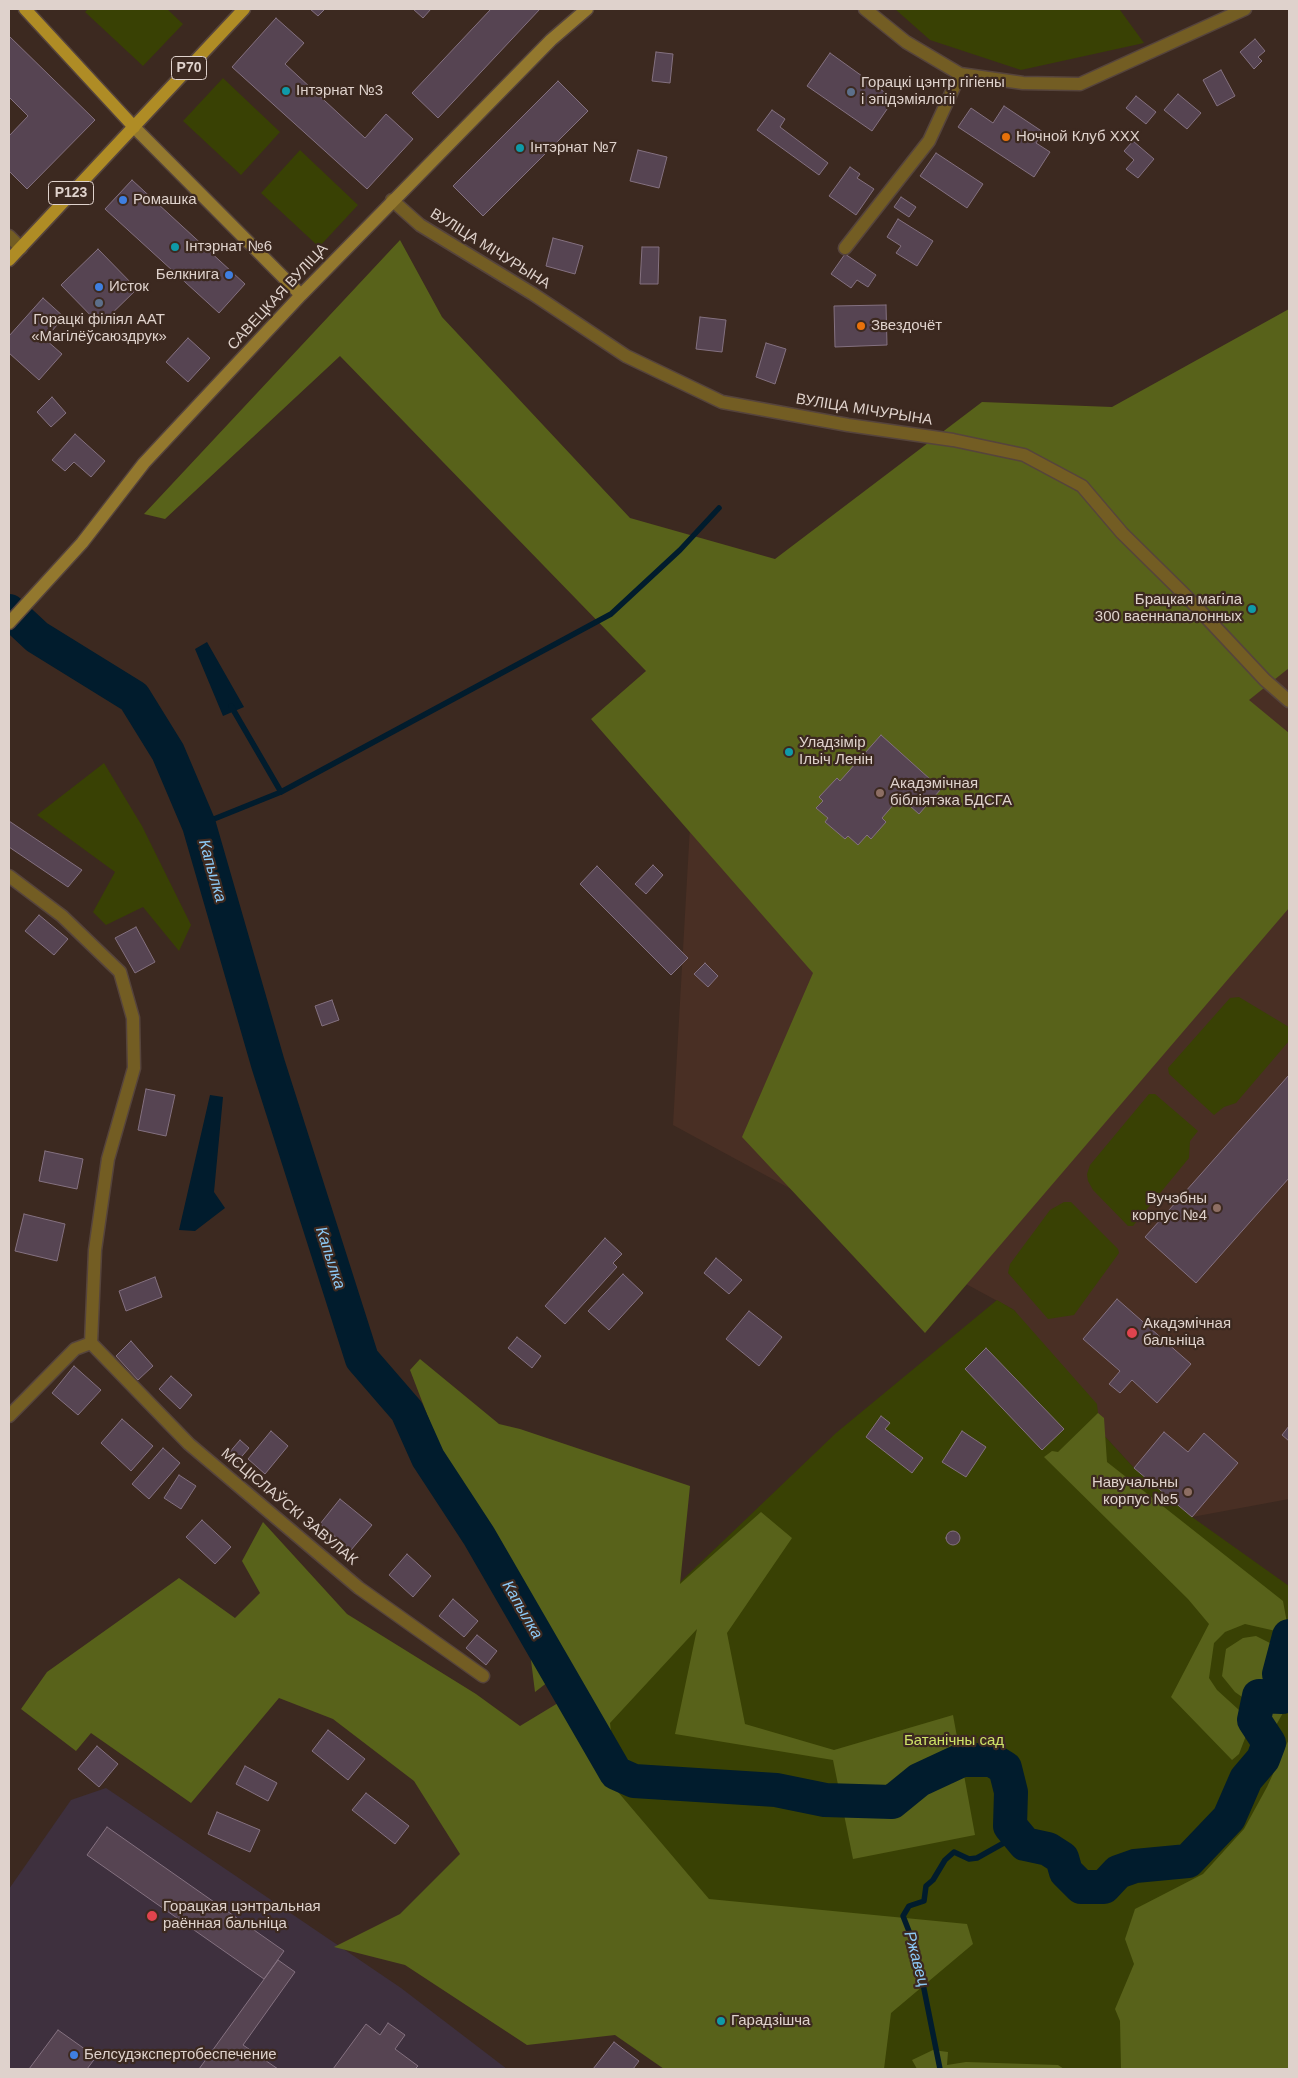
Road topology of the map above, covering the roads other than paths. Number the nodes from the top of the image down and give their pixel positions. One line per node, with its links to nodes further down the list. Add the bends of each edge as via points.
1 (24, 9): 7 (main road)
2 (244, 9): 7 (main road, Р70)
3 (587, 9): 8 (main road, САВЕЦКАЯ ВУЛІЦА, via 551,40)
4 (865, 9): 6 (street, via 906,42)
5 (1245, 9): 6 (street, via 1080,84 1023,83)
6 (960, 74): 11 (street, via 928,141)
7 (134, 127): 10 (main road, Р123); 13 (main road)
8 (392, 200): 13 (main road, САВЕЦКАЯ ВУЛІЦА); 15 (street, ВУЛІЦА МІЧУРЫНА, via 420,225 626,356 722,402 864,428 953,440 1024,455 1082,486 1122,533)
9 (9, 236): 10 (street)
10 (21, 248): 12 (main road, Р123)
11 (845, 248)
12 (9, 260)
13 (301, 295): 14 (main road, САВЕЦКАЯ ВУЛІЦА, via 144,463 82,543)
14 (9, 622)
15 (1289, 701)
16 (9, 876): 17 (street, via 62,916 120,972 133,1018 134,1068 108,1159 95,1250)
17 (91, 1343): 18 (street, via 75,1349); 19 (street, МСЦІСЛАЎСКІ ЗАВУЛАК, via 189,1444 359,1588)
18 (9, 1416)
19 (483, 1676)

